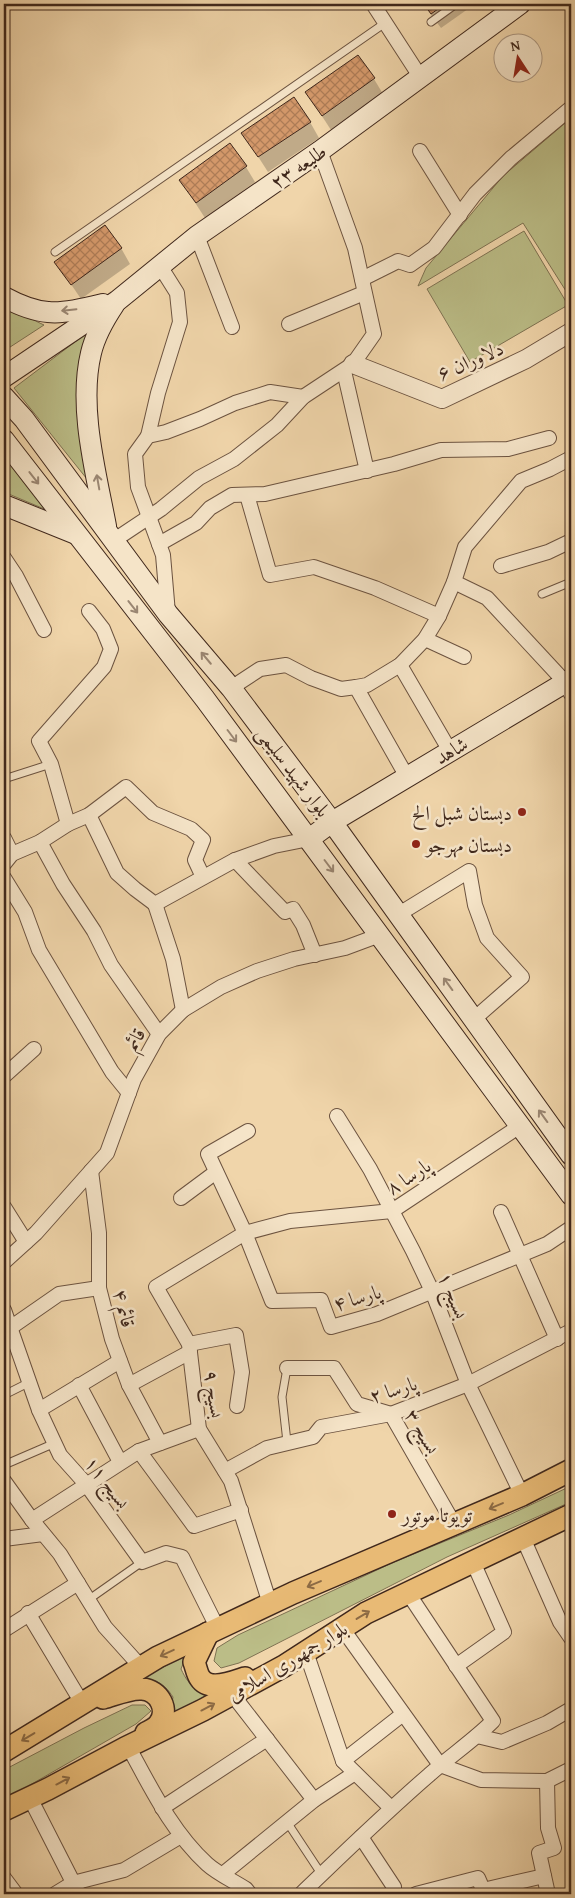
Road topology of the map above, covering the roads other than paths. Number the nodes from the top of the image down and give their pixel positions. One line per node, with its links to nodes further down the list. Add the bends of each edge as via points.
1 (373, 4): 4 (street)
2 (456, 4): 5 (lane)
3 (520, 4): 6 (main road, طلیعه ۲۳)
4 (385, 22): 6 (street); 12 (lane)
5 (431, 22)
6 (421, 78): 8 (main road, طلیعه ۲۳)
7 (571, 108): 10 (street, via 511,158 475,194)
8 (320, 151): 11 (main road, طلیعه ۲۳); 14 (street, via 355,248)
9 (420, 151): 10 (street)
10 (460, 215): 14 (street, via 434,248 410,265 398,261)
11 (197, 236): 13 (main road, طلیعه ۲۳); 19 (street)
12 (55, 252)
13 (160, 266): 17 (main road, طلیعه ۲۳); 25 (street, via 177,293 180,322)
14 (362, 279): 15 (street)
15 (364, 293): 18 (street); 21 (street, via 374,334)
16 (4, 298): 17 (main road, one-way to 16, via 84,309 49,312)
17 (117, 301): 22 (main road, طلیعه ۲۳); 34 (main road, one-way to 17, via 90,437 87,390 91,354 102,323)
18 (289, 324)
19 (232, 327)
20 (571, 332): 21 (street, دلاوران ۶, via 526,359 442,399)
21 (349, 368): 24 (street); 29 (street)
22 (4, 377)
23 (4, 397): 34 (main road, بلوار شهید سلیمی, via 24,419)
24 (303, 397): 25 (street, via 270,392); 32 (street, via 277,425 234,459 199,478)
25 (148, 436): 32 (street, via 135,454 138,487)
26 (549, 438): 29 (street, via 508,449 441,450)
27 (4, 440): 33 (main road, بلوار شهید سلیمی, one-way to 33)
28 (571, 458): 39 (street, via 520,480 465,547)
29 (367, 470): 30 (street, via 265,494)
30 (247, 495): 36 (street, via 232,495 210,508 196,523); 44 (street, via 270,575 314,567 375,588)
31 (4, 505): 33 (main road)
32 (149, 516): 34 (street); 36 (street)
33 (78, 535): 60 (main road, بلوار شهید سلیمی, one-way to 60)
34 (110, 536): 43 (main road, بلوار شهید سلیمی)
35 (571, 541): 38 (street, via 548,552)
36 (160, 544): 43 (street)
37 (4, 558): 45 (street)
38 (501, 566)
39 (454, 582): 44 (street); 49 (street, via 486,598)
40 (571, 582): 41 (lane)
41 (542, 594)
42 (89, 611): 53 (street, via 103,629 112,649 104,667 39,741)
43 (168, 614): 51 (main road, بلوار شهید سلیمی, one-way to 43)
44 (439, 616): 46 (street)
45 (44, 630)
46 (425, 639): 47 (street); 48 (street)
47 (464, 657)
48 (400, 665): 50 (street, via 367,685); 52 (street)
49 (569, 685): 52 (main road, شاهد)
50 (356, 686): 51 (street, via 341,689 286,665 260,669); 54 (street)
51 (231, 688): 57 (main road, بلوار شهید سلیمی)
52 (450, 751): 54 (main road, شاهد)
53 (51, 764): 55 (lane); 58 (street)
54 (407, 777): 57 (main road, شاهد)
55 (4, 779)
56 (88, 815): 58 (street); 64 (street, via 126,787 153,813 191,829 203,840 195,860); 66 (street, via 117,873)
57 (332, 822): 60 (main road, شاهد); 67 (main road, بلوار شهید سلیمی)
58 (68, 824): 61 (street)
59 (4, 838): 62 (street)
60 (309, 839): 63 (street, via 274,846); 68 (main road, بلوار شهید سلیمی, one-way to 68)
61 (40, 842): 62 (street); 72 (street, via 111,965)
62 (8, 859)
63 (235, 860): 64 (street); 69 (street, via 284,912 293,909)
64 (203, 877): 66 (street)
65 (4, 878): 75 (street, via 26,912 39,950 112,1072)
66 (155, 904): 70 (street, via 173,959)
67 (399, 914): 71 (main road, بلوار شهید سلیمی, one-way to 67); 71 (street, via 469,871 475,905 487,938 522,977)
68 (380, 936): 69 (street, قائم); 77 (main road, بلوار شهید سلیمی)
69 (315, 955): 70 (street, قائم, via 294,959 221,987)
70 (184, 1010): 72 (street, قائم)
71 (474, 1019): 79 (main road, بلوار شهید سلیمی, one-way to 71)
72 (159, 1034): 75 (street, قائم)
73 (34, 1050): 74 (street)
74 (4, 1076)
75 (129, 1093): 80 (street, قائم, via 107,1153)
76 (337, 1116): 85 (street, بسیج ۱)
77 (520, 1126): 82 (main road, بلوار شهید سلیمی); 85 (street, پارسا ۸)
78 (248, 1131): 81 (street, پارسا ۴, via 208,1154)
79 (571, 1155)
80 (91, 1171): 89 (street, قائم); 92 (street, قائم ۴, via 99,1233)
81 (216, 1172): 83 (street); 88 (street, پارسا ۴)
82 (571, 1195)
83 (181, 1198)
84 (4, 1207): 89 (street)
85 (392, 1211): 88 (street, پارسا ۸, via 290,1221); 93 (street, بسیج ۱)
86 (501, 1212): 90 (street)
87 (571, 1228): 90 (street, پارسا ۴, via 547,1244)
88 (245, 1233): 93 (street, پارسا ۴, via 272,1301 321,1300 332,1327 377,1314); 98 (street, بسیج ۹, via 156,1286)
89 (26, 1242): 91 (street, قائم)
90 (520, 1255): 93 (street, پارسا ۴); 97 (street)
91 (4, 1262)
92 (99, 1288): 95 (street, via 59,1294); 99 (street, قائم ۴)
93 (432, 1292): 102 (street, بسیج ۱)
94 (4, 1310): 95 (street, بسیج ۱۱)
95 (10, 1328): 101 (street, بسیج ۱۱)
96 (571, 1332): 97 (street, پارسا ۲)
97 (557, 1339): 102 (street, پارسا ۲)
98 (190, 1348): 104 (street); 106 (street, via 236,1335 242,1372); 109 (street, بسیج ۹)
99 (120, 1360): 103 (street); 104 (street, قائم ۴)
100 (287, 1368): 108 (street, بسیج ۳, via 334,1368 357,1404); 110 (lane, via 282,1397)
101 (30, 1382): 105 (lane); 107 (street, بسیج ۱۱)
102 (468, 1384): 108 (street, پارسا ۲); 120 (street, بسیج ۱)
103 (79, 1385): 107 (street); 114 (street)
104 (129, 1386): 112 (street, قائم ۴)
105 (4, 1395)
106 (237, 1406)
107 (39, 1410): 111 (street, بسیج ۱۱)
108 (391, 1414): 110 (street, پارسا ۲, via 321,1426 313,1437); 124 (street, بسیج ۳)
109 (199, 1428): 112 (street); 117 (street, بسیج ۹)
110 (287, 1442): 117 (street, پارسا ۲, via 266,1448)
111 (54, 1443): 115 (lane); 119 (street, بسیج ۱۱, via 60,1455)
112 (160, 1443): 113 (street)
113 (139, 1450): 114 (street); 121 (street, via 194,1526)
114 (120, 1462): 119 (street)
115 (4, 1464)
116 (571, 1470): 120 (main road)
117 (225, 1471): 121 (street, بسیج ۹)
118 (4, 1481): 123 (street)
119 (86, 1484): 123 (street); 128 (street, بسیج ۱۱)
120 (522, 1495): 124 (main road, one-way to 124)
121 (241, 1510): 133 (street, بسیج ۹)
122 (571, 1515): 126 (main road, بلوار جمهوری اسلامی)
123 (32, 1520): 125 (street)
124 (454, 1524): 133 (main road, one-way to 133)
125 (44, 1534): 127 (street); 130 (street)
126 (523, 1538): 129 (main road, بلوار جمهوری اسلامی); 138 (street, via 560,1622)
127 (4, 1539)
128 (142, 1562): 132 (lane); 137 (street, via 166,1553 182,1557)
129 (473, 1562): 131 (main road, بلوار جمهوری اسلامی); 141 (street, via 504,1632)
130 (78, 1583): 132 (street); 134 (street)
131 (408, 1593): 135 (main road, بلوار جمهوری اسلامی, one-way to 131); 141 (street)
132 (88, 1600): 142 (street, via 105,1627)
133 (270, 1604): 137 (main road)
134 (28, 1613): 136 (street); 144 (street)
135 (342, 1628): 139 (main road, بلوار جمهوری اسلامی); 146 (street)
136 (4, 1630)
137 (213, 1631): 140 (main road, via 194,1662 200,1678 210,1685 228,1684); 142 (main road, one-way to 142)
138 (571, 1638)
139 (306, 1652): 140 (main road, بلوار جمهوری اسلامی); 151 (street)
140 (284, 1666): 143 (main road, بلوار جمهوری اسلامی)
141 (456, 1666): 147 (street, via 493,1721)
142 (141, 1667): 144 (main road)
143 (232, 1694): 148 (street); 149 (main road, بلوار جمهوری اسلامی, one-way to 143)
144 (82, 1704): 149 (main road, via 141,1689 157,1695 164,1710 158,1725); 150 (main road, one-way to 150)
145 (571, 1708): 147 (street, via 547,1723 502,1742)
146 (403, 1714): 151 (street); 152 (street)
147 (478, 1736): 152 (street)
148 (267, 1739): 157 (street); 158 (street)
149 (127, 1747): 156 (main road, بلوار جمهوری اسلامی, one-way to 149); 158 (street)
150 (4, 1751)
151 (343, 1761): 154 (street)
152 (440, 1765): 155 (street, via 481,1780); 159 (street)
153 (571, 1769): 155 (street)
154 (355, 1773): 157 (street); 159 (street)
155 (548, 1781): 166 (street, via 548,1828 554,1848 539,1853)
156 (30, 1798): 160 (main road, بلوار جمهوری اسلامی); 168 (street)
157 (314, 1800): 161 (street)
158 (162, 1808): 162 (street)
159 (391, 1808): 163 (street)
160 (4, 1810)
161 (287, 1822): 164 (street); 165 (lane)
162 (181, 1836): 164 (street, via 208,1865); 168 (street, via 124,1870)
163 (361, 1837): 165 (street); 174 (street, via 394,1887)
164 (223, 1874): 172 (street)
165 (322, 1875): 173 (street)
166 (544, 1876): 169 (street); 176 (street)
167 (4, 1878): 170 (street)
168 (76, 1889): 171 (street)
169 (484, 1892): 175 (street, via 478,1878)
170 (16, 1894)
171 (55, 1894)
172 (250, 1894)
173 (301, 1894)
174 (393, 1894)
175 (416, 1894)
176 (548, 1894)

